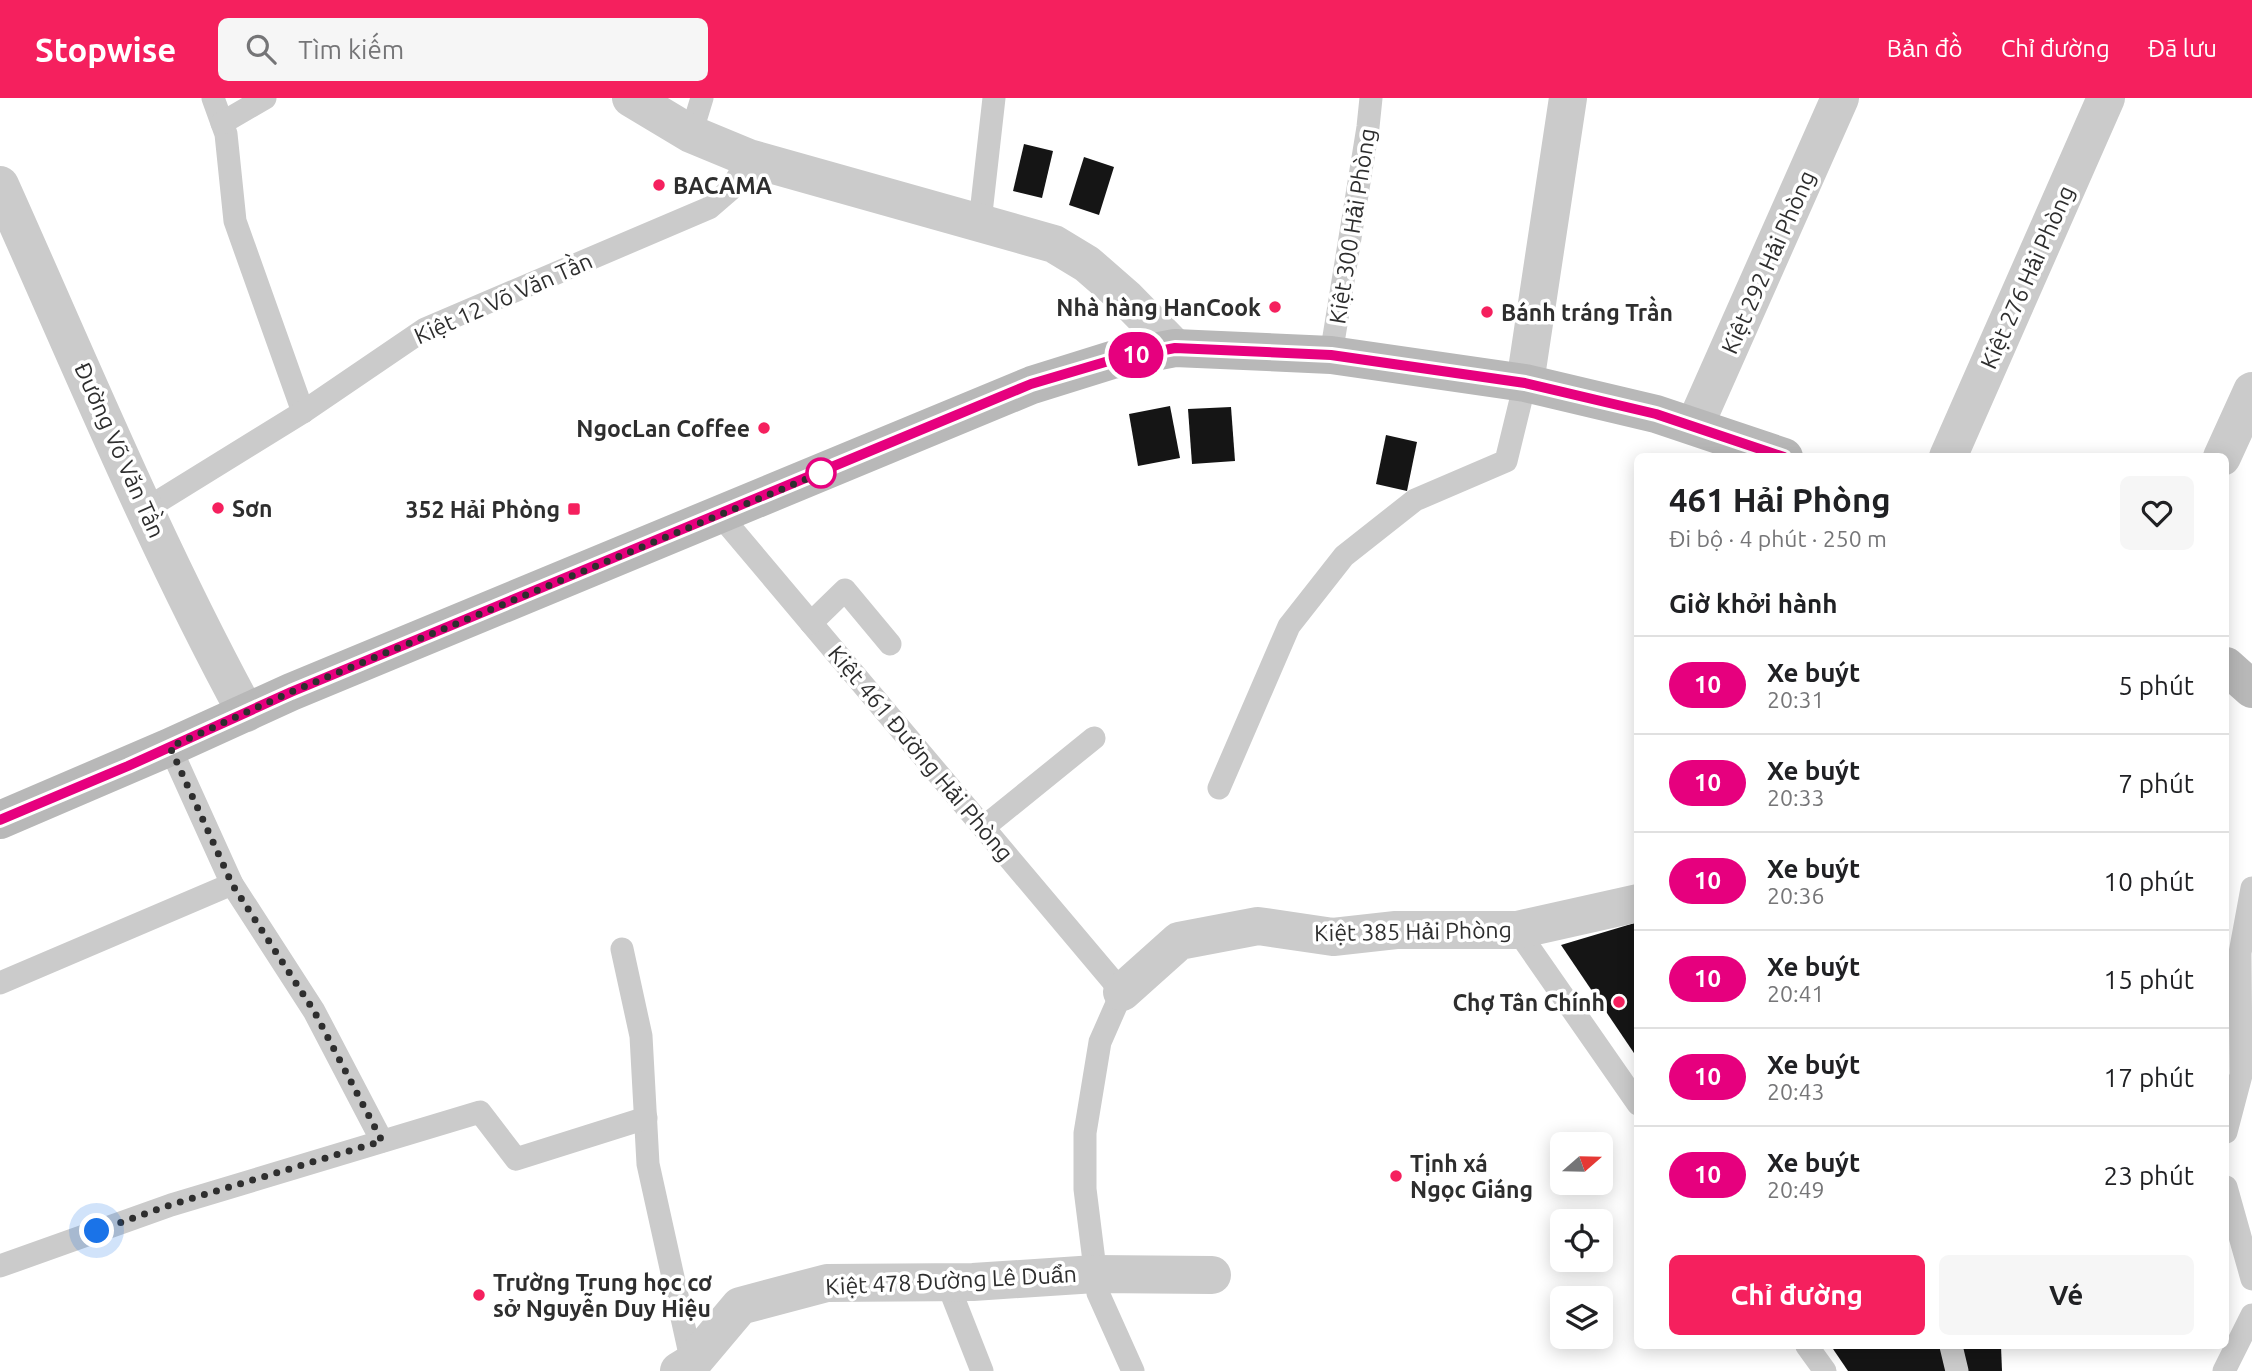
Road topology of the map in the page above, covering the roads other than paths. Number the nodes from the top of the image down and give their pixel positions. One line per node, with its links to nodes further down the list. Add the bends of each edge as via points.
1 (213, 98): 10 (lane)
2 (265, 98): 10 (lane)
3 (631, 98): 11 (street)
4 (702, 98): 11 (lane)
5 (994, 98): 14 (lane)
6 (1371, 98): 16 (lane, Kiệt 300 Hải Phòng)
7 (1568, 98): 17 (street)
8 (1840, 98): 20 (street, Kiệt 292 Hải Phòng)
9 (2106, 98): 22 (street, Kiệt 276 Hải Phòng)
10 (222, 123): 19 (lane, via 235,221)
11 (691, 134): 12 (street)
12 (749, 158): 14 (street); 19 (lane, Kiệt 12 Võ Văn Tần, via 731,190 709,208 425,330)
13 (0, 184): 24 (street, Đường Võ Văn Tần)
14 (980, 222): 15 (street, via 1054,244 1087,264)
15 (1175, 348): 16 (street); 25 (street, via 1112,360 1031,384)
16 (1331, 355): 17 (street)
17 (1525, 383): 20 (street); 33 (lane, via 1506,461 1415,500 1344,556 1289,626)
18 (2252, 391): 23 (street)
19 (303, 411): 24 (lane, Kiệt 12 Võ Văn Tần)
20 (1695, 425): 21 (street)
21 (1773, 453)
22 (1950, 453)
23 (2224, 453)
24 (145, 509): 30 (street, Đường Võ Văn Tần)
25 (720, 515): 26 (lane, Kiệt 461 Đường Hải Phòng); 30 (street)
26 (811, 623): 27 (lane, via 845,590); 35 (lane, Kiệt 461 Đường Hải Phòng)
27 (890, 644)
28 (2229, 669): 29 (street)
29 (2252, 689)
30 (246, 713): 32 (street)
31 (1094, 738): 35 (lane)
32 (170, 747): 34 (street); 36 (lane)
33 (1219, 788)
34 (0, 820)
35 (984, 827): 42 (lane, Kiệt 461 Đường Hải Phòng)
36 (232, 884): 41 (lane); 46 (lane, via 314,1011)
37 (2252, 888): 45 (lane, via 2241,953 2241,1075)
38 (1634, 904): 39 (street, Kiệt 385 Hải Phòng)
39 (1517, 930): 42 (street, Kiệt 385 Hải Phòng, via 1396,930 1333,937 1258,926 1179,941); 43 (lane)
40 (622, 948): 44 (lane, via 641,1035)
41 (0, 983)
42 (1122, 992): 49 (lane, via 1100,1042 1084,1133)
43 (1634, 1098)
44 (646, 1118): 46 (lane, via 516,1159 480,1112); 56 (lane, via 648,1164)
45 (2229, 1121)
46 (382, 1141): 48 (lane, via 170,1205)
47 (2229, 1198): 51 (lane)
48 (0, 1266)
49 (1095, 1273): 50 (street, Kiệt 478 Đường Lê Duẩn); 52 (street, Kiệt 478 Đường Lê Duẩn); 58 (lane, via 1098,1293)
50 (1212, 1275)
51 (2252, 1279)
52 (947, 1282): 56 (street, Kiệt 478 Đường Lê Duẩn, via 827,1283 740,1306); 57 (lane)
53 (2252, 1315): 61 (lane)
54 (1809, 1349): 59 (lane)
55 (1952, 1349): 60 (lane)
56 (686, 1367)
57 (982, 1371)
58 (1133, 1371)
59 (1825, 1371)
60 (1957, 1371)
61 (2224, 1371)

